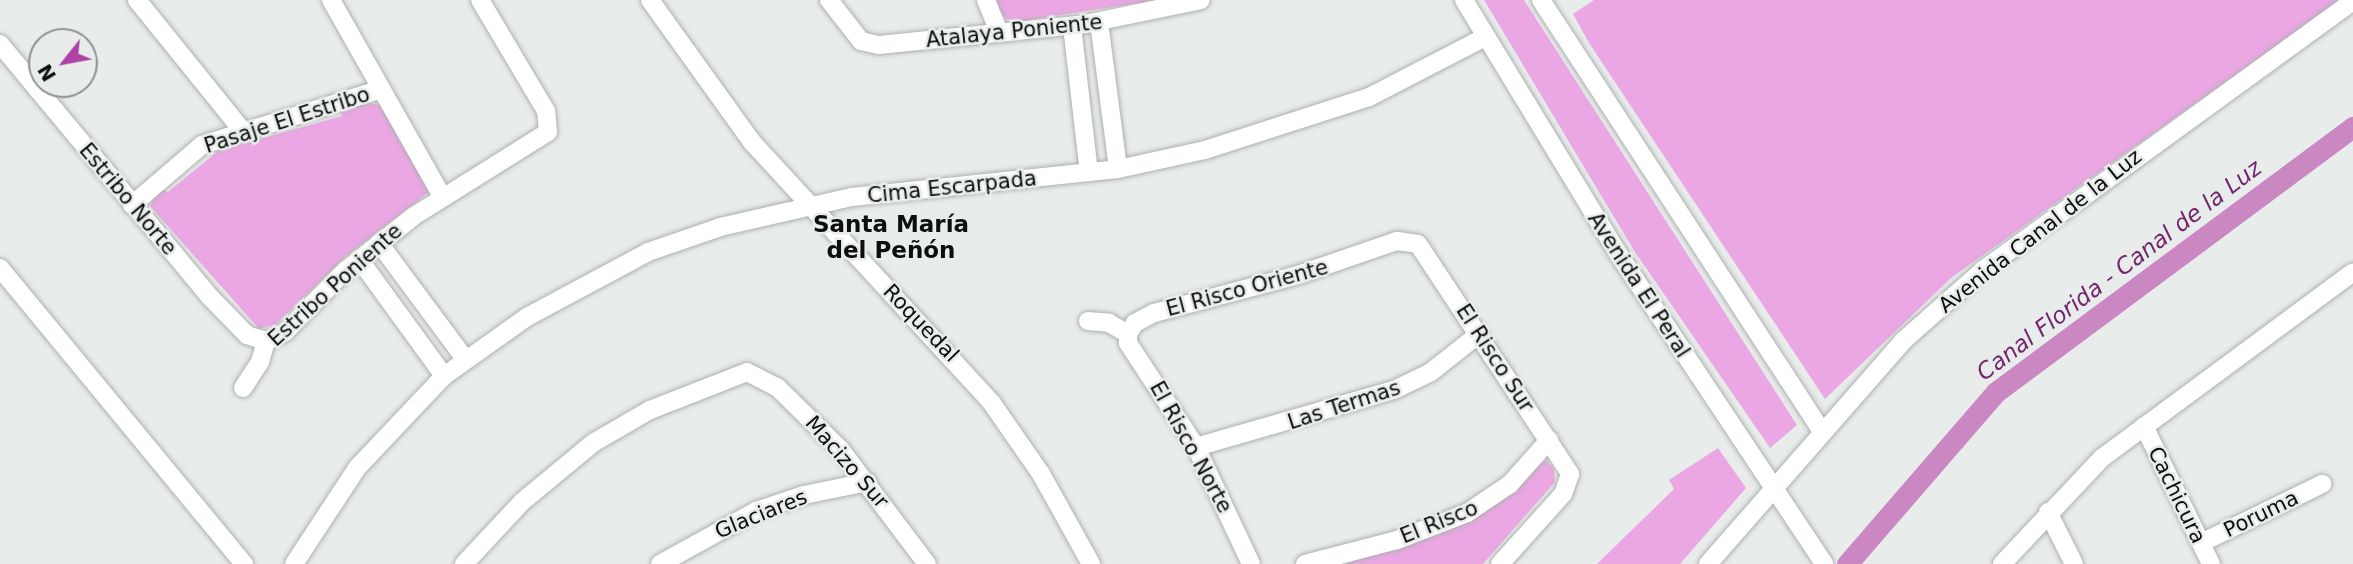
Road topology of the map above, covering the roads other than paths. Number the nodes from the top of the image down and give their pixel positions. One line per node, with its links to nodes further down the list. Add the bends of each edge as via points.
1 (137, 0): 17 (street)
2 (331, 0): 16 (street)
3 (480, 0): 20 (street, Estribo Poniente, via 546,111 549,128 539,139)
4 (650, 0): 22 (street, Roquedal, via 734,120)
5 (829, 0): 13 (street, Atalaya Poniente, via 866,43)
6 (986, 0): 13 (street)
7 (1201, 0): 11 (street, Atalaya Poniente)
8 (1464, 0): 14 (street, Avenida El Peral)
9 (1541, 0): 37 (street)
10 (2353, 1): 37 (street, Avenida Canal de la Luz, via 1983,270 1905,340)
11 (1099, 22): 12 (street, Atalaya Poniente); 18 (street)
12 (1072, 26): 13 (street, Atalaya Poniente); 19 (street)
13 (999, 33)
14 (1485, 37): 18 (street, Cima Escarpada, via 1395,86 1322,115 1205,150); 42 (street, Avenida El Peral, via 1619,256)
15 (0, 44): 21 (street, Estribo Norte)
16 (380, 90): 17 (street, Pasaje El Estribo); 20 (street)
17 (242, 130): 21 (street, Pasaje El Estribo, via 194,150)
18 (1118, 169): 19 (street, Cima Escarpada)
19 (1089, 172): 22 (street, Cima Escarpada, via 918,188)
20 (442, 197): 24 (street, Estribo Poniente)
21 (132, 205): 32 (street, Estribo Norte, via 233,322 247,335)
22 (808, 206): 33 (street, Cima Escarpada, via 702,232 638,257 547,304); 54 (street, Roquedal, via 972,377 1025,448)
23 (1413, 242): 30 (street, El Risco Oriente, via 1397,241 1298,275 1154,313 1135,323); 31 (street, El Risco Sur, via 1426,251)
24 (379, 243): 25 (street, Estribo Poniente); 33 (street)
25 (359, 259): 32 (street, Estribo Poniente, via 285,332); 34 (street)
26 (0, 268): 48 (street)
27 (2350, 274): 28 (street); 36 (street)
28 (2353, 295)
29 (1088, 321): 30 (street, via 1109,323)
30 (1128, 334): 39 (street, El Risco Norte, via 1131,347)
31 (1479, 334): 38 (street, El Risco Sur); 39 (street, Las Termas, via 1400,388)
32 (266, 341): 35 (street, Estribo Poniente, via 260,362)
33 (465, 359): 34 (street, Cima Escarpada)
34 (444, 376): 45 (street, Cima Escarpada, via 369,453)
35 (243, 388)
36 (2144, 426): 43 (street); 44 (street, Cachicura)
37 (1821, 430): 42 (street, Avenida Canal de la Luz)
38 (1549, 440): 46 (street, El Risco Sur, via 1570,480); 56 (street, El Risco, via 1502,491 1466,513 1396,540)
39 (1196, 447): 55 (street, El Risco Norte)
40 (868, 482): 51 (street, Macizo Sur, via 797,405 754,372 735,374 683,394 593,443 523,501); 52 (street, Glaciares, via 803,495 756,511); 53 (street, Macizo Sur)
41 (2322, 484): 44 (street, Poruma)
42 (1775, 488): 47 (street, Avenida El Peral); 57 (street, Avenida Canal de la Luz)
43 (2048, 512): 58 (street); 59 (street)
44 (2201, 543): 60 (street, Cachicura)
45 (307, 544): 49 (street, Cima Escarpada); 50 (street)
46 (1511, 560)
47 (1821, 560)
48 (244, 564)
49 (294, 564)
50 (307, 564)
51 (464, 564)
52 (660, 564)
53 (927, 564)
54 (1091, 564)
55 (1251, 564)
56 (1305, 564)
57 (1708, 564)
58 (2002, 564)
59 (2074, 564)
60 (2211, 564)

